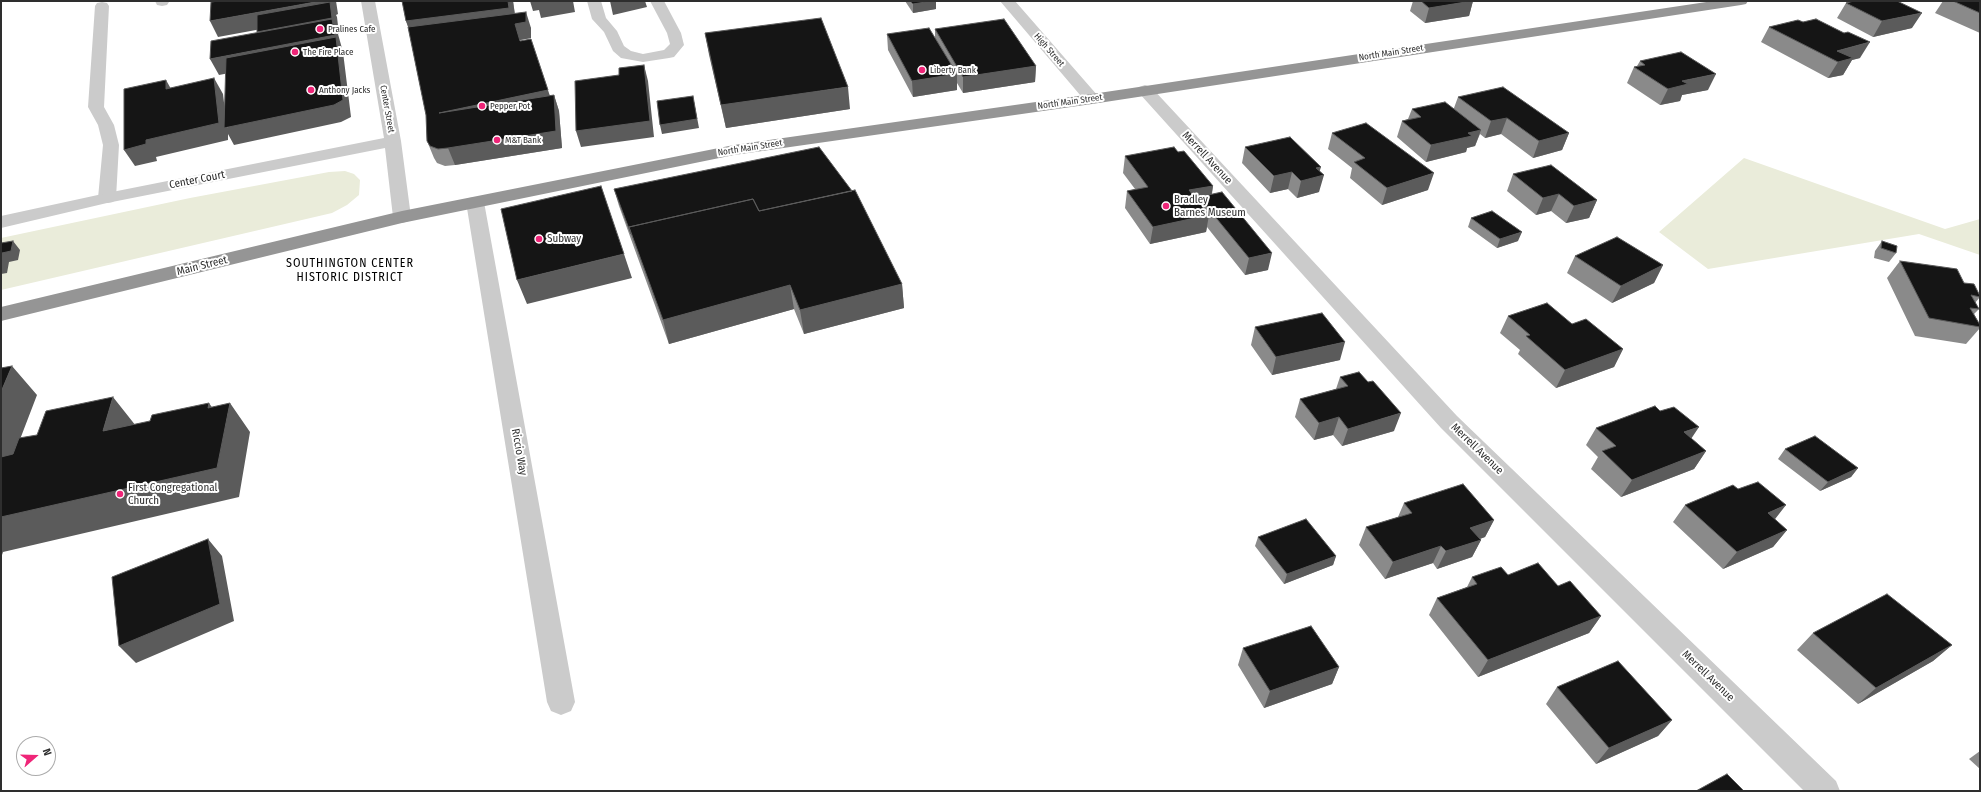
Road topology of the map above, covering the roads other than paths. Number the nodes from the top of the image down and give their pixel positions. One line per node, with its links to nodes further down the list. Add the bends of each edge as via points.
1 (368, 1): 9 (street, Center Street)
2 (594, 1): 3 (lane, via 599,19 610,32 618,48 626,55 643,58 668,54 677,45 674,33)
3 (656, 1)
4 (1007, 1): 8 (street, High Street)
5 (1741, 1): 7 (highway, North Main Street)
6 (102, 6): 10 (lane, via 96,107 106,125 111,145)
7 (1144, 90): 8 (highway, North Main Street); 16 (street, Merrell Avenue, via 1449,422)
8 (1092, 99): 11 (highway, North Main Street, via 734,150)
9 (393, 141): 10 (street, Center Court); 12 (street, Center Street)
10 (107, 198): 13 (street, Center Court)
11 (475, 202): 12 (highway, North Main Street); 15 (street, Riccio Way)
12 (402, 217): 14 (highway, Main Street)
13 (1, 222)
14 (1, 314)
15 (561, 702)
16 (1825, 791)

